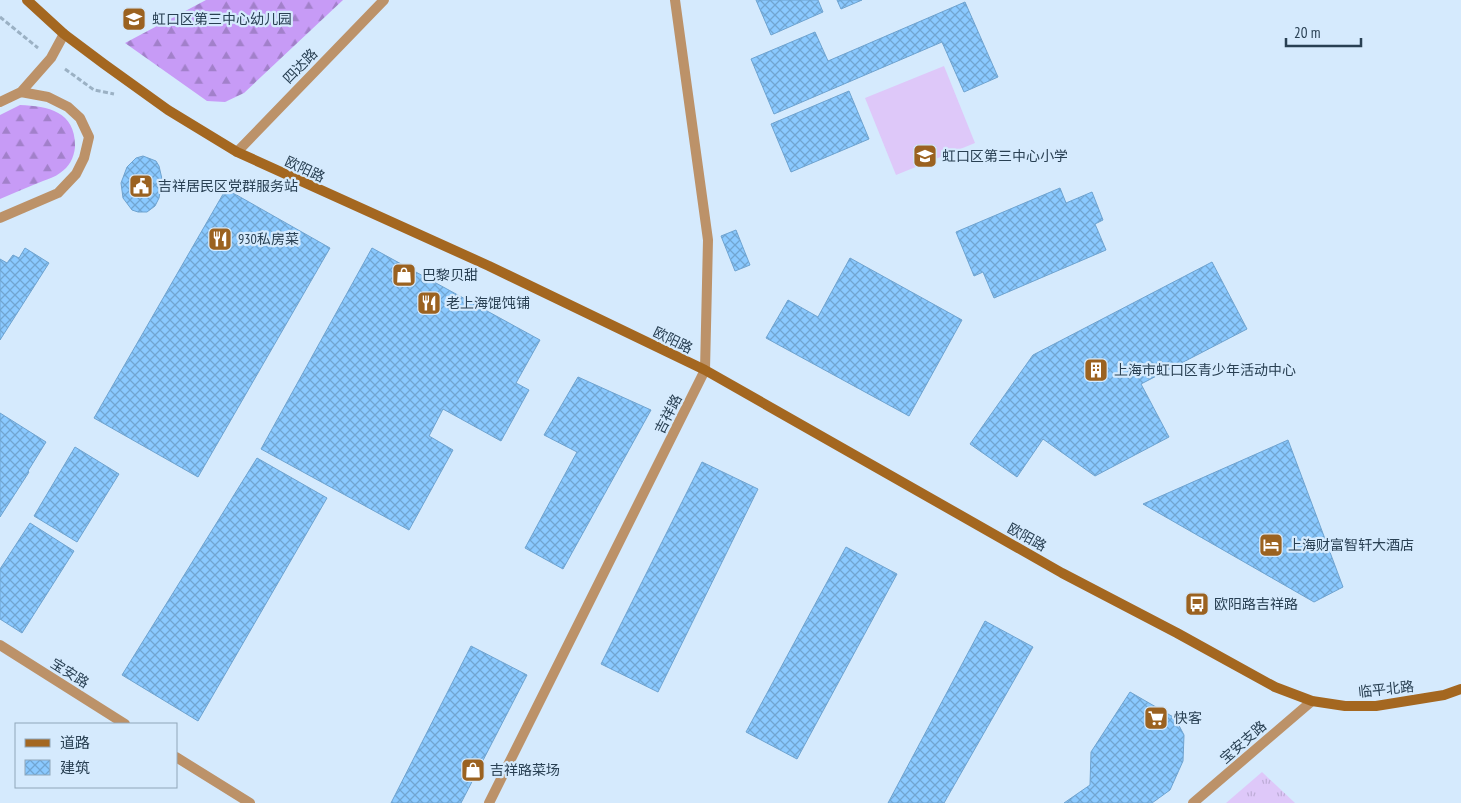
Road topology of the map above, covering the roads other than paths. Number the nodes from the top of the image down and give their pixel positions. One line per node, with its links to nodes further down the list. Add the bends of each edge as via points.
1 (27, 0): 4 (street, 欧阳路)
2 (384, 0): 7 (street, 四达路)
3 (675, 0): 9 (street, 吉祥路, via 708,240)
4 (64, 34): 5 (street, via 51,58); 7 (street, 欧阳路, via 168,110)
5 (22, 92): 6 (street); 8 (street, via 48,97 68,107 80,118 89,137 76,174 58,193)
6 (0, 102)
7 (237, 152): 9 (street, 欧阳路, via 489,266)
8 (0, 218)
9 (705, 370): 12 (street, 欧阳路, via 1062,573 1275,687); 16 (street, 吉祥路)
10 (0, 645): 13 (street, 宝安路)
11 (1461, 689): 12 (street, 临平北路, via 1444,695 1376,706)
12 (1312, 701): 17 (street, 宝安支路)
13 (123, 723)
14 (178, 758): 15 (street)
15 (250, 803)
16 (489, 803)
17 (1193, 803)

